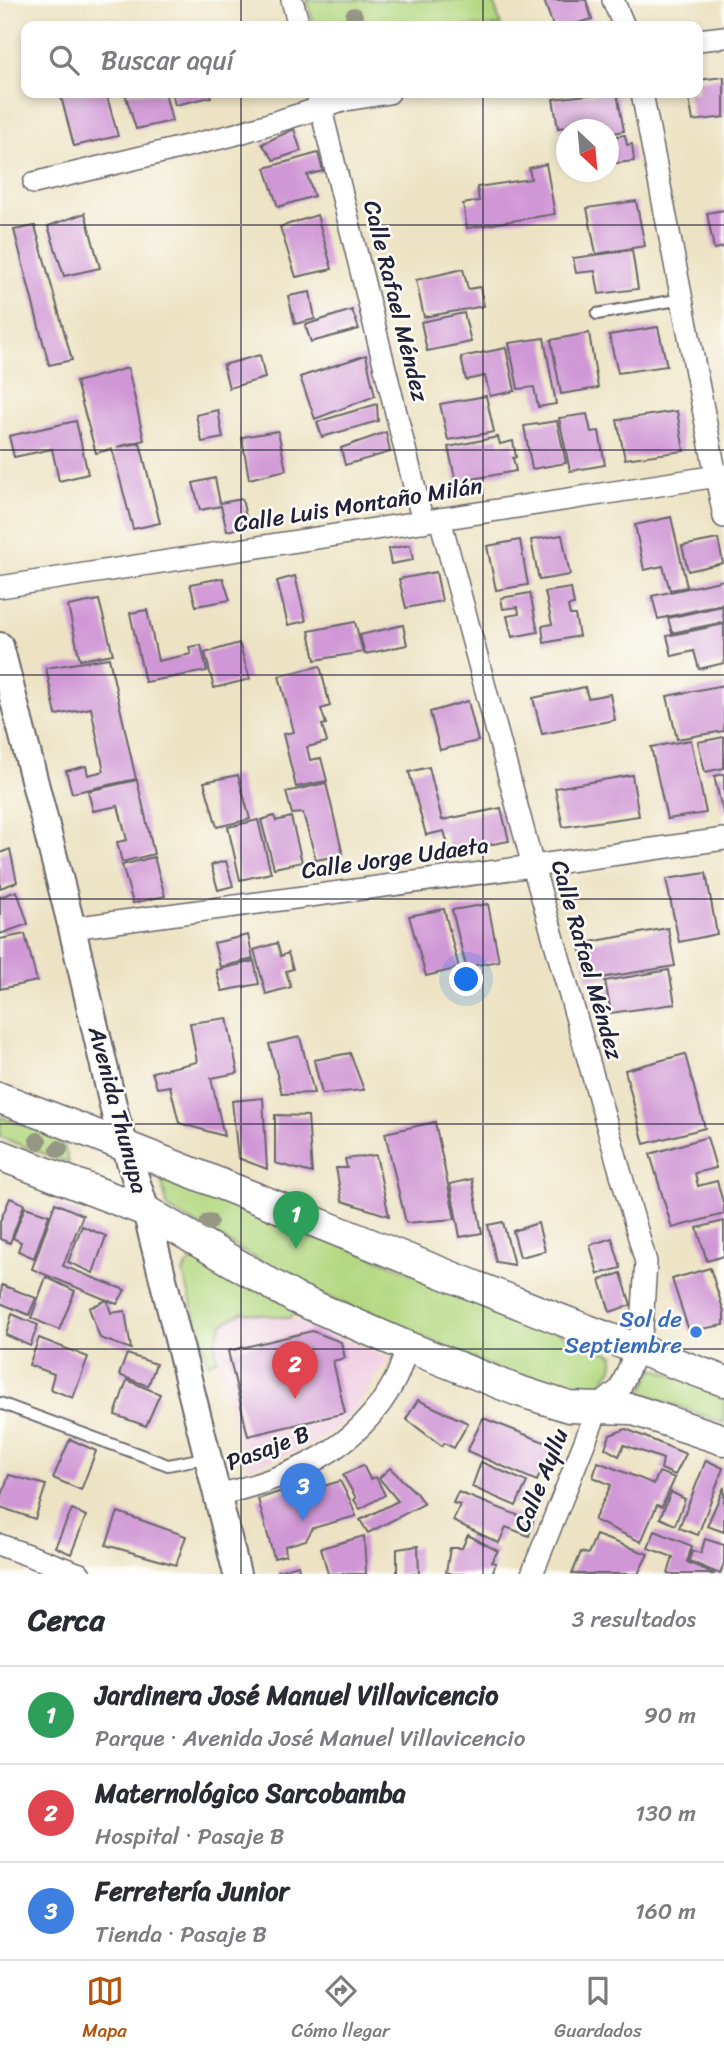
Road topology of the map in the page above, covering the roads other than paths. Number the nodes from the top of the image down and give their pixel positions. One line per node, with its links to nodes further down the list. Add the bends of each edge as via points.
1 (292, 0): 3 (street)
2 (613, 0): 4 (street)
3 (298, 21)
4 (622, 21)
5 (724, 37): 6 (street)
6 (703, 39)
7 (359, 98): 9 (street)
8 (643, 98): 11 (street)
9 (319, 100): 10 (street, via 233,135); 15 (street, Calle Rafael Méndez)
10 (34, 183)
11 (682, 299): 12 (lane); 13 (street)
12 (597, 314)
13 (720, 476): 14 (street); 15 (street, Calle Luis Montaño Milán)
14 (724, 517)
15 (431, 520): 16 (street, Calle Luis Montaño Milán); 19 (street, Calle Rafael Méndez)
16 (0, 587)
17 (0, 646): 20 (street, Avenida Thunupa)
18 (724, 839): 19 (street, Calle Jorge Udaeta)
19 (533, 866): 20 (street, Calle Jorge Udaeta); 26 (street, Calle Rafael Méndez, via 646,1262)
20 (72, 928): 22 (street, Avenida Thunupa)
21 (0, 1098): 22 (main road)
22 (125, 1144): 24 (street, Avenida Thunupa); 26 (main road)
23 (0, 1155): 24 (main road)
24 (146, 1211): 25 (main road, via 295,1298); 31 (street, Avenida Thunupa)
25 (408, 1347): 29 (main road, via 569,1407); 32 (street, Pasaje B, via 375,1411 350,1438 321,1459 287,1474)
26 (637, 1349): 27 (main road); 29 (street, Calle Rafael Méndez, via 620,1389)
27 (724, 1381)
28 (0, 1403): 31 (lane, Pasaje B, via 168,1465)
29 (598, 1406): 30 (main road, via 631,1409); 36 (street, Calle Ayllu)
30 (724, 1440)
31 (209, 1457): 32 (street, Avenida Thunupa)
32 (218, 1495): 35 (street, Avenida Thunupa)
33 (0, 1545): 34 (street)
34 (80, 1574)
35 (237, 1574)
36 (532, 1574)

